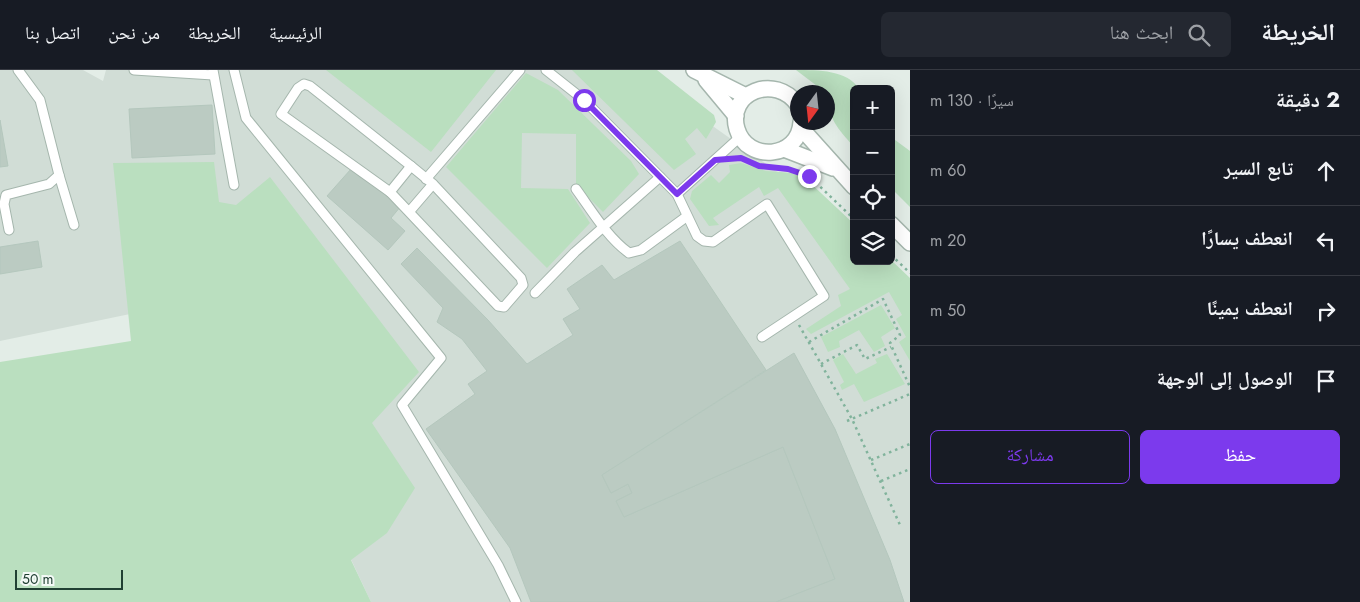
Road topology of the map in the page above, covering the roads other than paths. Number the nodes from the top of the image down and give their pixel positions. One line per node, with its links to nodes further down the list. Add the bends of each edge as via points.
1 (18, 70): 17 (lane, via 40,100)
2 (134, 70): 7 (lane)
3 (234, 70): 34 (lane, via 246,118 441,358 402,405 498,565)
4 (520, 70): 19 (lane)
5 (546, 70): 18 (lane, via 584,100)
6 (698, 72): 8 (street); 10 (street)
7 (213, 73): 21 (lane)
8 (746, 96): 9 (street, via 764,88 775,88); 10 (street)
9 (790, 97)
10 (736, 116): 13 (street)
11 (799, 130): 14 (street, via 797,138)
12 (805, 130): 16 (street)
13 (740, 138): 14 (street, via 758,151 768,153); 24 (lane)
14 (784, 149): 16 (street)
15 (411, 166): 19 (lane); 23 (lane); 23 (lane, via 310,86 304,84 298,88 281,114)
16 (835, 168): 20 (street)
17 (59, 174): 27 (lane); 30 (lane, via 49,184 6,195 4,204)
18 (660, 177): 24 (lane); 28 (lane)
19 (429, 182): 25 (lane); 25 (lane, via 521,278 523,284 515,296 504,307 498,306)
20 (850, 183)
21 (234, 185)
22 (576, 189): 28 (lane)
23 (390, 192): 25 (lane)
24 (677, 194): 26 (lane)
25 (409, 212)
26 (686, 217): 28 (lane, via 640,250 629,253); 33 (lane, via 697,236 713,242 767,204 824,296)
27 (74, 225)
28 (603, 226): 32 (lane)
29 (895, 228): 31 (street)
30 (9, 230)
31 (910, 243)
32 (535, 293)
33 (762, 337)
34 (516, 602)

